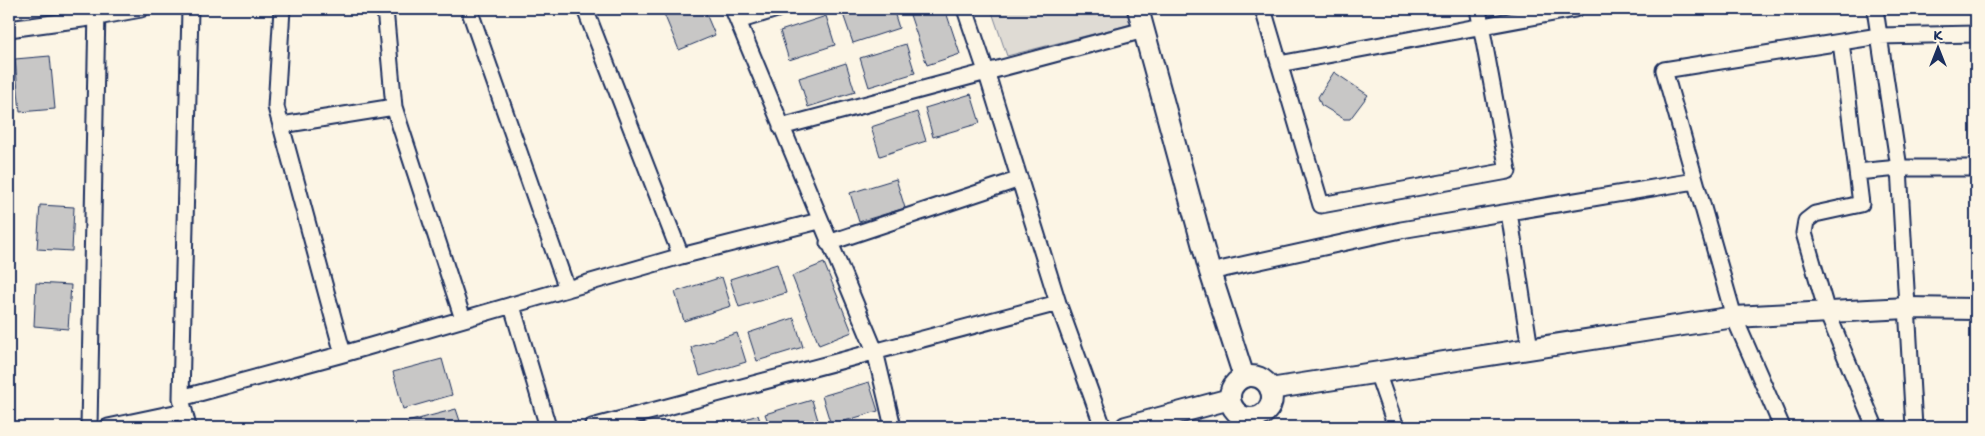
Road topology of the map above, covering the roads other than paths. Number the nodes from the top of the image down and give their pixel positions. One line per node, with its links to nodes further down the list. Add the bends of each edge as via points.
1 (141, 9): 14 (street)
2 (190, 9): 52 (street)
3 (282, 9): 25 (street, via 276,107)
4 (385, 9): 24 (street)
5 (469, 9): 37 (street)
6 (585, 9): 35 (street)
7 (776, 9): 15 (street)
8 (965, 9): 23 (street)
9 (1138, 9): 18 (street)
10 (1263, 9): 22 (street)
11 (1478, 9): 16 (street)
12 (1575, 9): 16 (street)
13 (1875, 9): 20 (street)
14 (97, 13): 17 (street); 54 (street)
15 (735, 15): 26 (street)
16 (1482, 25): 22 (street); 22 (street, via 1508,171 1321,205)
17 (9, 29)
18 (1144, 30): 23 (street); 36 (street)
19 (1976, 34): 20 (street)
20 (1879, 36): 21 (street); 27 (street)
21 (1841, 42): 29 (street); 31 (street, via 1664,70)
22 (1280, 64)
23 (986, 71): 26 (street); 30 (street)
24 (394, 107): 25 (street); 44 (street)
25 (282, 125): 47 (street)
26 (781, 127): 33 (street)
27 (1899, 168): 28 (street); 29 (street); 40 (street)
28 (1976, 168)
29 (1857, 172): 42 (street, via 1861,204 1815,214 1805,225 1804,233)
30 (1020, 179): 34 (street); 38 (street)
31 (1695, 180): 32 (street); 43 (street)
32 (1509, 212): 36 (street, via 1401,230); 45 (street)
33 (819, 221): 34 (street); 35 (street)
34 (828, 243): 46 (street)
35 (681, 256): 37 (street)
36 (1210, 272): 49 (street)
37 (567, 289): 39 (street)
38 (1058, 303): 46 (street); 60 (street)
39 (512, 306): 44 (street); 57 (street)
40 (1907, 308): 41 (street); 42 (street); 65 (street)
41 (1976, 309)
42 (1827, 312): 43 (street); 64 (street)
43 (1734, 317): 45 (street); 63 (street)
44 (463, 319): 47 (street)
45 (1530, 349): 48 (street)
46 (875, 351): 58 (street); 59 (street)
47 (343, 354): 52 (street)
48 (1377, 372): 50 (street); 62 (street)
49 (1244, 377): 50 (street, via 1257,376); 51 (street, via 1233,386)
50 (1270, 389): 53 (street, via 1271,402)
51 (1230, 399): 53 (street, via 1240,414); 61 (street)
52 (182, 405): 55 (street); 56 (street)
53 (1260, 422)
54 (89, 427)
55 (108, 427)
56 (188, 427)
57 (548, 427)
58 (592, 427)
59 (893, 427)
60 (1103, 427)
61 (1126, 427)
62 (1396, 427)
63 (1782, 427)
64 (1875, 427)
65 (1914, 427)

